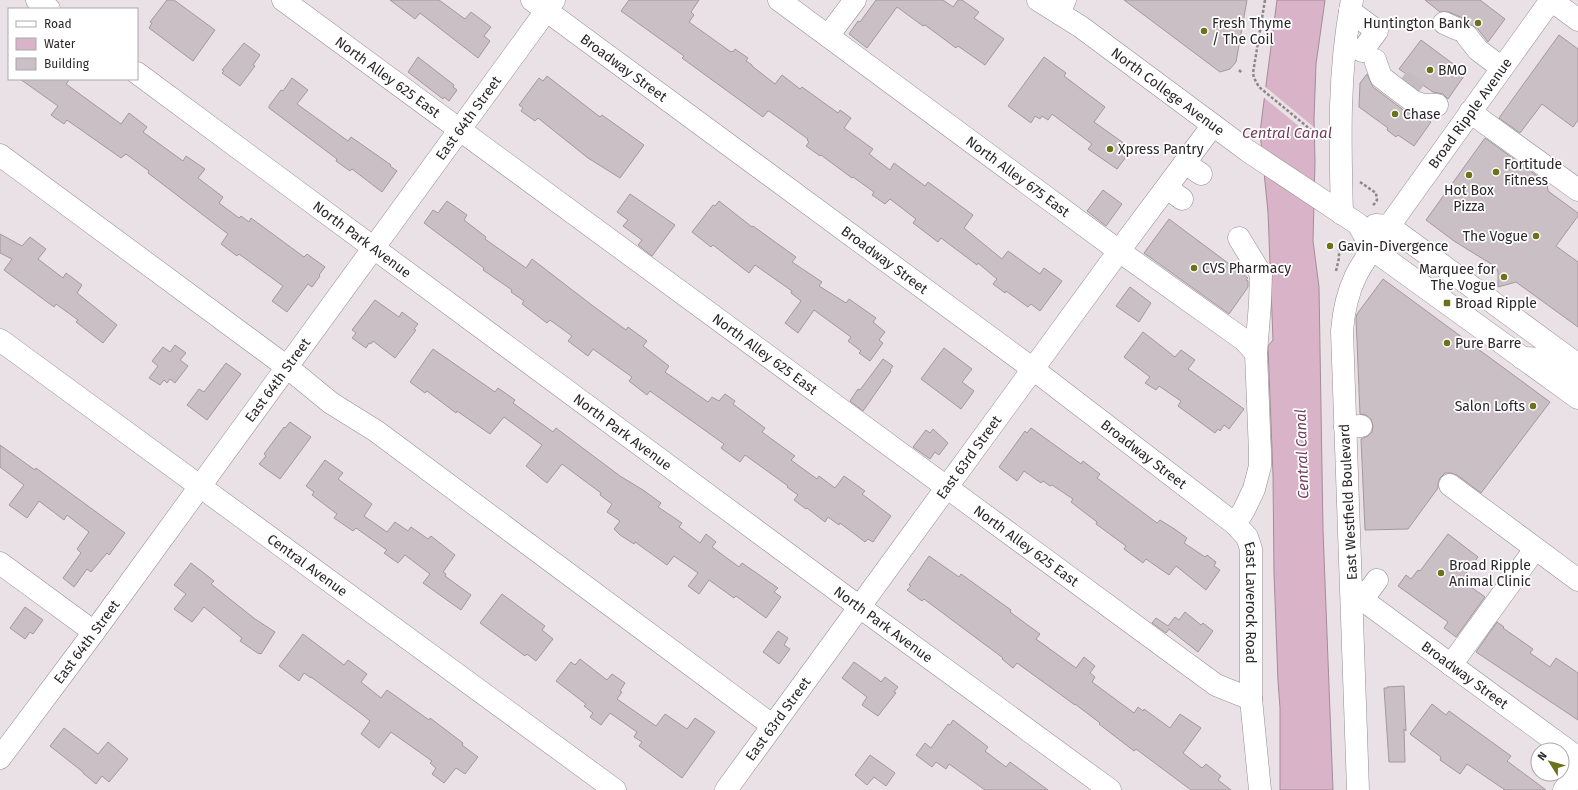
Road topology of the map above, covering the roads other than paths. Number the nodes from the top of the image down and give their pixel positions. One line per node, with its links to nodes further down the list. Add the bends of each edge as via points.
1 (37, 0): 10 (street)
2 (283, 0): 20 (street, North Alley 625 East)
3 (778, 0): 13 (street, North Alley 675 East)
4 (855, 0): 13 (street)
5 (1038, 0): 9 (street, North College Avenue)
6 (1551, 0): 11 (street); 15 (street, Broad Ripple Avenue)
7 (544, 4): 20 (street, East 64th Street); 36 (street, Broadway Street)
8 (1351, 6): 14 (street); 14 (street, via 1377,31)
9 (1062, 7): 19 (street, North College Avenue, via 1092,34)
10 (48, 8)
11 (1578, 20)
12 (1456, 30): 15 (street)
13 (828, 36): 28 (street, North Alley 675 East)
14 (1361, 53): 17 (street); 18 (street, via 1381,77 1414,102 1424,105 1429,99); 23 (street, via 1342,75)
15 (1502, 68): 18 (street, Broad Ripple Avenue)
16 (138, 74): 26 (street, North Park Avenue)
17 (1401, 79)
18 (1466, 118): 22 (street); 24 (street, Broad Ripple Avenue)
19 (1213, 125): 23 (street, North College Avenue); 28 (street, East 63rd Street, via 1193,168 1174,194)
20 (460, 130): 26 (street, East 64th Street); 41 (street, North Alley 625 East)
21 (0, 155): 35 (street)
22 (1578, 190)
23 (1344, 215): 24 (street); 27 (street, North College Avenue)
24 (1389, 226): 27 (street, East Westfield Boulevard); 29 (street)
25 (1239, 238): 31 (street, East Laverock Road, via 1261,274)
26 (374, 248): 35 (street, East 64th Street); 47 (street, North Park Avenue)
27 (1372, 249): 32 (street, North College Avenue); 46 (street, East Westfield Boulevard, via 1353,280 1344,310 1342,331)
28 (1119, 251): 31 (street, North Alley 675 East, via 1244,340); 36 (street, East 63rd Street)
29 (1538, 336): 33 (street); 34 (street)
30 (0, 340): 40 (street, Central Avenue)
31 (1256, 353): 42 (street, East Laverock Road, via 1260,466 1254,489)
32 (1522, 358): 33 (street); 38 (street, North College Avenue)
33 (1545, 358): 37 (street)
34 (1578, 366)
35 (287, 367): 40 (street, East 64th Street); 51 (street, via 331,403 376,431)
36 (1033, 369): 41 (street, East 63rd Street); 42 (street, Broadway Street)
37 (1578, 382)
38 (1578, 398)
39 (1450, 485): 43 (street)
40 (200, 486): 48 (street, East 64th Street); 56 (street, Central Avenue)
41 (946, 488): 47 (street, East 63rd Street); 50 (street, North Alley 625 East, via 1216,685)
42 (1235, 524): 50 (street, East Laverock Road, via 1247,537 1251,549)
43 (1535, 549): 45 (street); 49 (street)
44 (0, 563): 48 (street)
45 (1578, 580)
46 (1366, 592): 49 (street, Broadway Street); 55 (street, East Westfield Boulevard)
47 (860, 607): 51 (street, East 63rd Street); 58 (street, North Park Avenue)
48 (94, 632): 52 (street, East 64th Street)
49 (1451, 665): 53 (street, Broadway Street)
50 (1251, 699): 59 (street, East Laverock Road)
51 (773, 726): 57 (street, East 63rd Street)
52 (0, 758)
53 (1578, 758)
54 (1578, 771): 60 (street)
55 (1362, 788)
56 (615, 790)
57 (726, 790)
58 (1110, 790)
59 (1260, 790)
60 (1564, 790)

